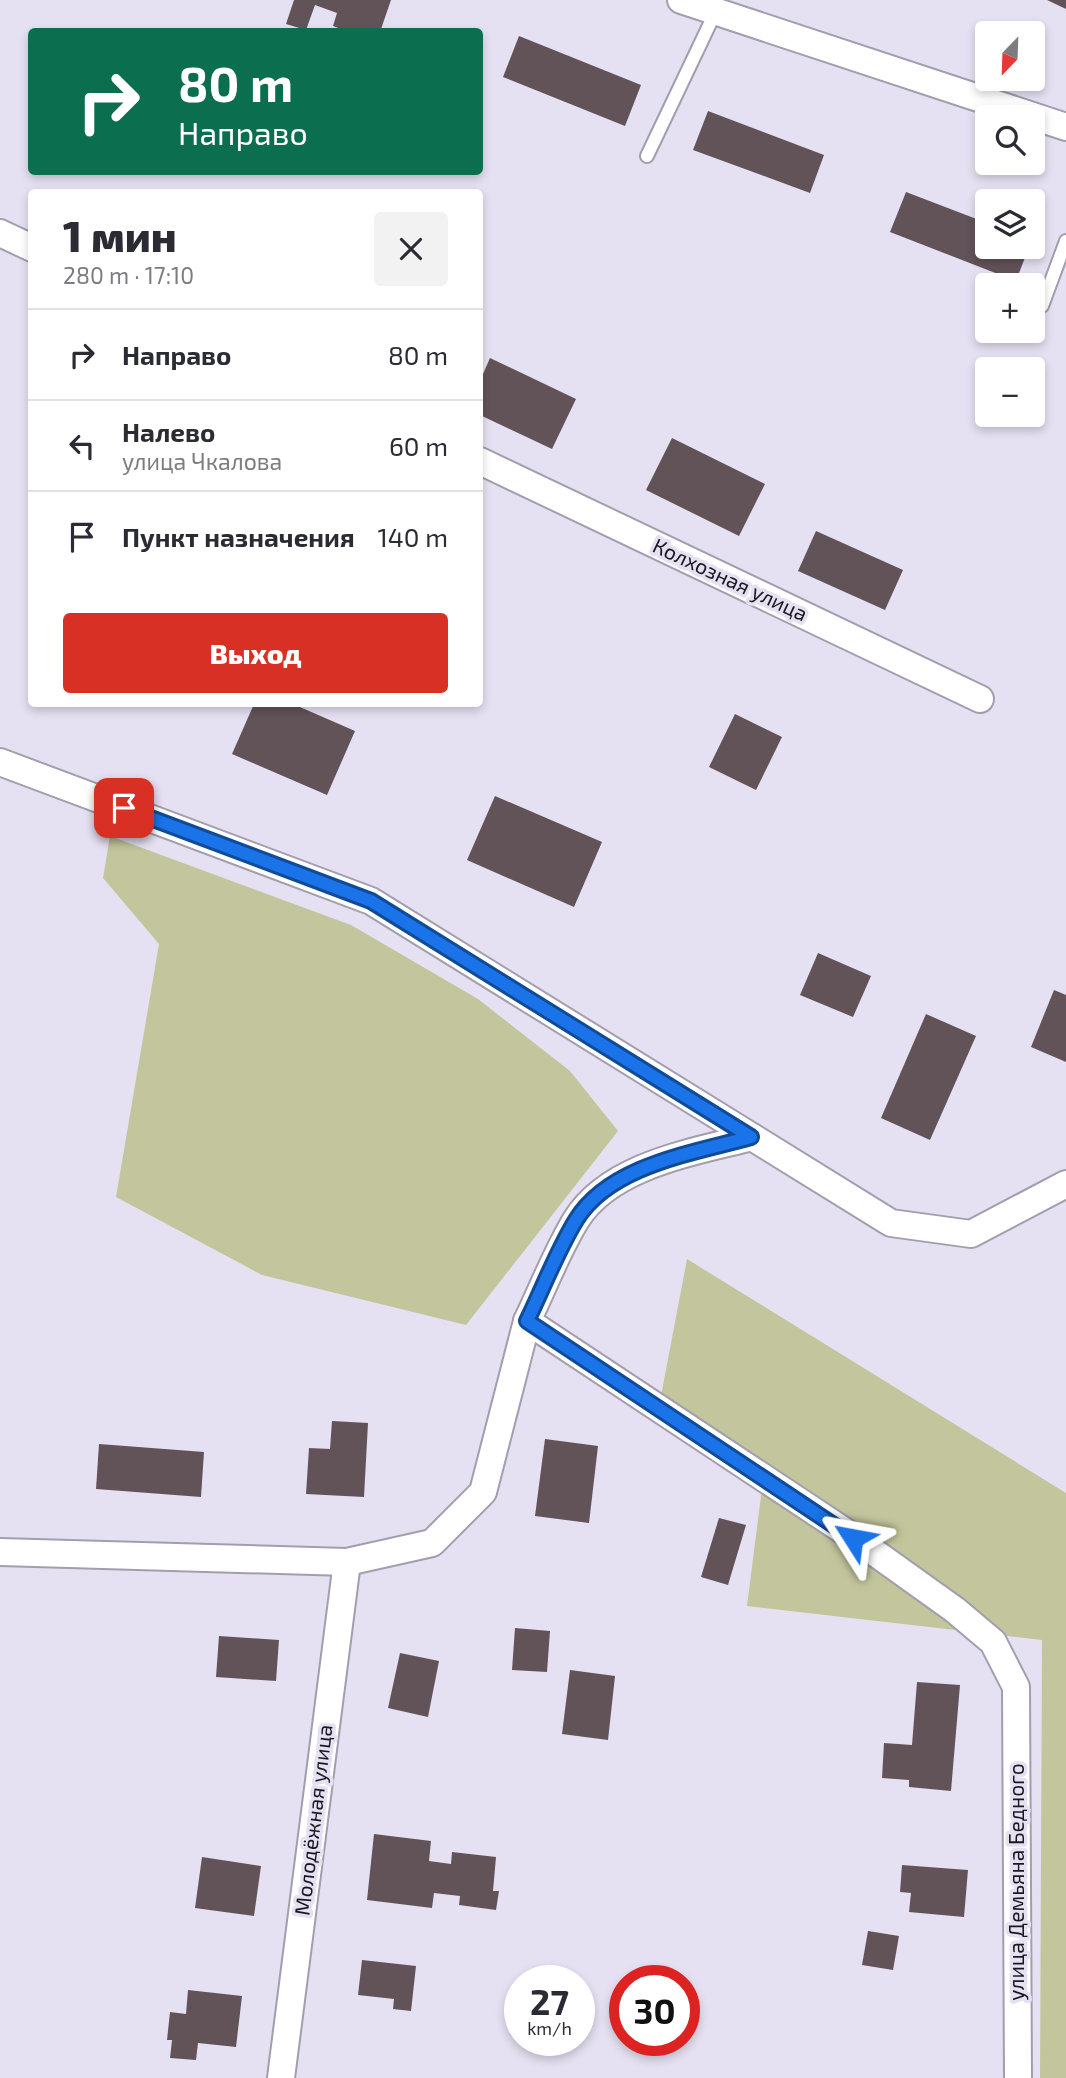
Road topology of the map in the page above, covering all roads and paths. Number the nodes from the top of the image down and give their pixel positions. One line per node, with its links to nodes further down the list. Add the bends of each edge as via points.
1 (681, 0): 2 (street)
2 (715, 13): 3 (street); 4 (lane)
3 (1066, 127)
4 (647, 156)
5 (0, 233): 7 (street)
6 (1066, 241): 8 (lane)
7 (28, 246)
8 (1045, 298)
9 (483, 462): 10 (street, Колхозная улица)
10 (980, 699)
11 (0, 762): 12 (street, via 371,901)
12 (751, 1137): 13 (street, via 891,1223 971,1234); 14 (street, via 657,1162 612,1184 577,1218)
13 (1066, 1184)
14 (527, 1321): 16 (street, via 483,1492 432,1543); 18 (street, улица Демьяна Бедного, via 841,1530 993,1642 1016,1687)
15 (0, 1552): 16 (street)
16 (347, 1562): 17 (street, Молодёжная улица)
17 (281, 2078)
18 (1018, 2078)

